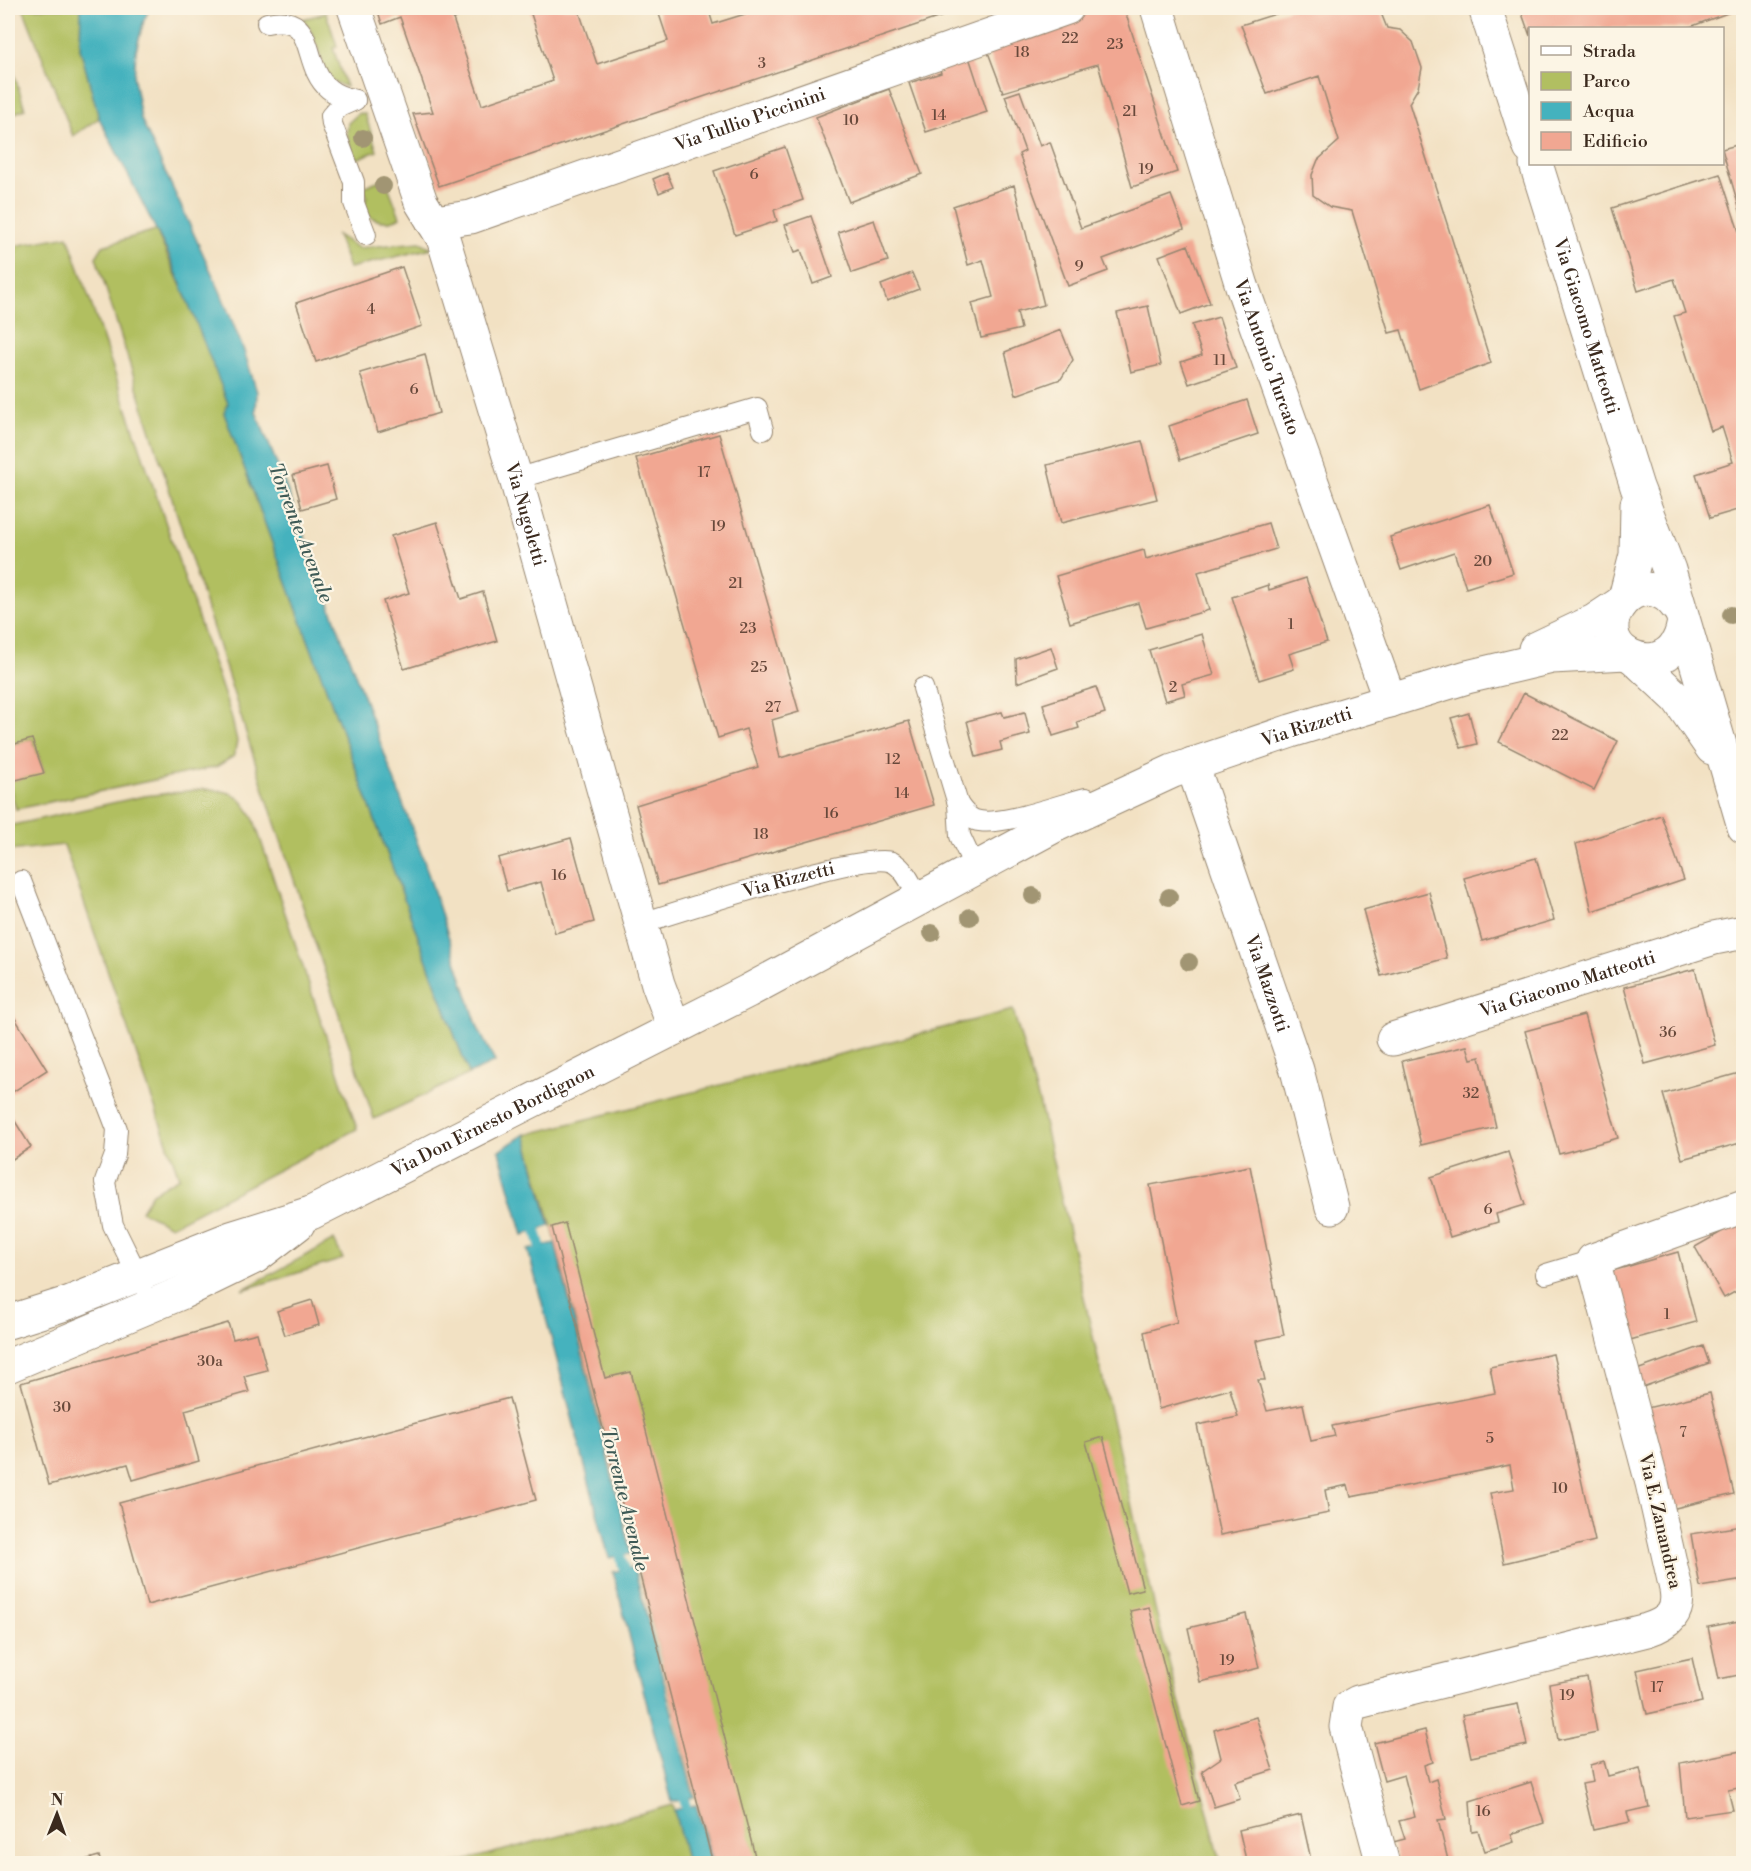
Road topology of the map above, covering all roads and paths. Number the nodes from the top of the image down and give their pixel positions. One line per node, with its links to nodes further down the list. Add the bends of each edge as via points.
1 (354, 8): 8 (street, Via Nugoletti, via 421,202)
2 (1067, 8): 8 (street, Via Tullio Piccinini, via 471,217)
3 (1157, 8): 18 (street, Via Antonio Turcato, via 1242,286)
4 (1485, 8): 6 (street)
5 (267, 23): 9 (lane, via 292,22 302,31 328,89 355,100 339,107 331,116 354,182 354,203)
6 (1529, 145)
7 (1536, 165): 12 (street, Via Giacomo Matteotti)
8 (433, 222): 11 (street, Via Nugoletti, via 443,238)
9 (366, 235)
10 (763, 430): 11 (lane, via 757,408)
11 (516, 479): 27 (street, Via Nugoletti)
12 (1637, 487): 13 (street, Via Giacomo Matteotti, via 1636,555 1631,584); 14 (street, Via Giacomo Matteotti, via 1669,570)
13 (1621, 601): 14 (street, via 1641,590 1658,591 1666,595); 15 (street, Via Giacomo Matteotti, via 1614,613 1612,631); 16 (street, Via Rizzetti, via 1594,621 1550,643)
14 (1681, 617): 15 (street, via 1677,645 1663,657 1643,660); 21 (street, Via Giacomo Matteotti, via 1699,668)
15 (1630, 655): 16 (street, Via Rizzetti, via 1552,657); 21 (street, Via Giacomo Matteotti, via 1663,684 1702,730)
16 (1467, 677): 18 (street, Via Rizzetti)
17 (923, 688): 22 (lane)
18 (1390, 701): 19 (street, Via Rizzetti)
19 (1192, 764): 20 (street, Via Rizzetti); 32 (street, Via Mazzotti, via 1297,1070)
20 (1149, 781): 22 (lane, Via Rizzetti, via 999,821 975,820); 24 (street, Via Rizzetti)
21 (1731, 790): 23 (street, Via Giacomo Matteotti)
22 (958, 804): 24 (lane, via 960,836)
23 (1743, 827)
24 (975, 868): 26 (street, Via Rizzetti)
25 (21, 881): 36 (lane, via 117,1129 115,1155 105,1182 113,1225)
26 (919, 899): 27 (lane, Via Rizzetti, via 902,870 892,862 871,860); 29 (street, Via Rizzetti)
27 (642, 923): 29 (street, Via Nugoletti)
28 (1743, 932): 30 (street, Via Giacomo Matteotti)
29 (674, 1027): 33 (street, Via Don Ernesto Bordignon)
30 (1393, 1039)
31 (1743, 1206): 34 (street)
32 (1332, 1207)
33 (311, 1213): 36 (street, via 231,1238); 37 (street, via 255,1257)
34 (1593, 1260): 35 (lane); 40 (street, Via E. Zanandrea, via 1655,1495 1677,1598 1675,1612 1666,1623 1647,1630 1353,1703 1346,1712 1348,1734)
35 (1546, 1274)
36 (138, 1276): 37 (lane); 38 (street)
37 (152, 1305): 39 (street)
38 (8, 1322)
39 (8, 1366)
40 (1383, 1863)

